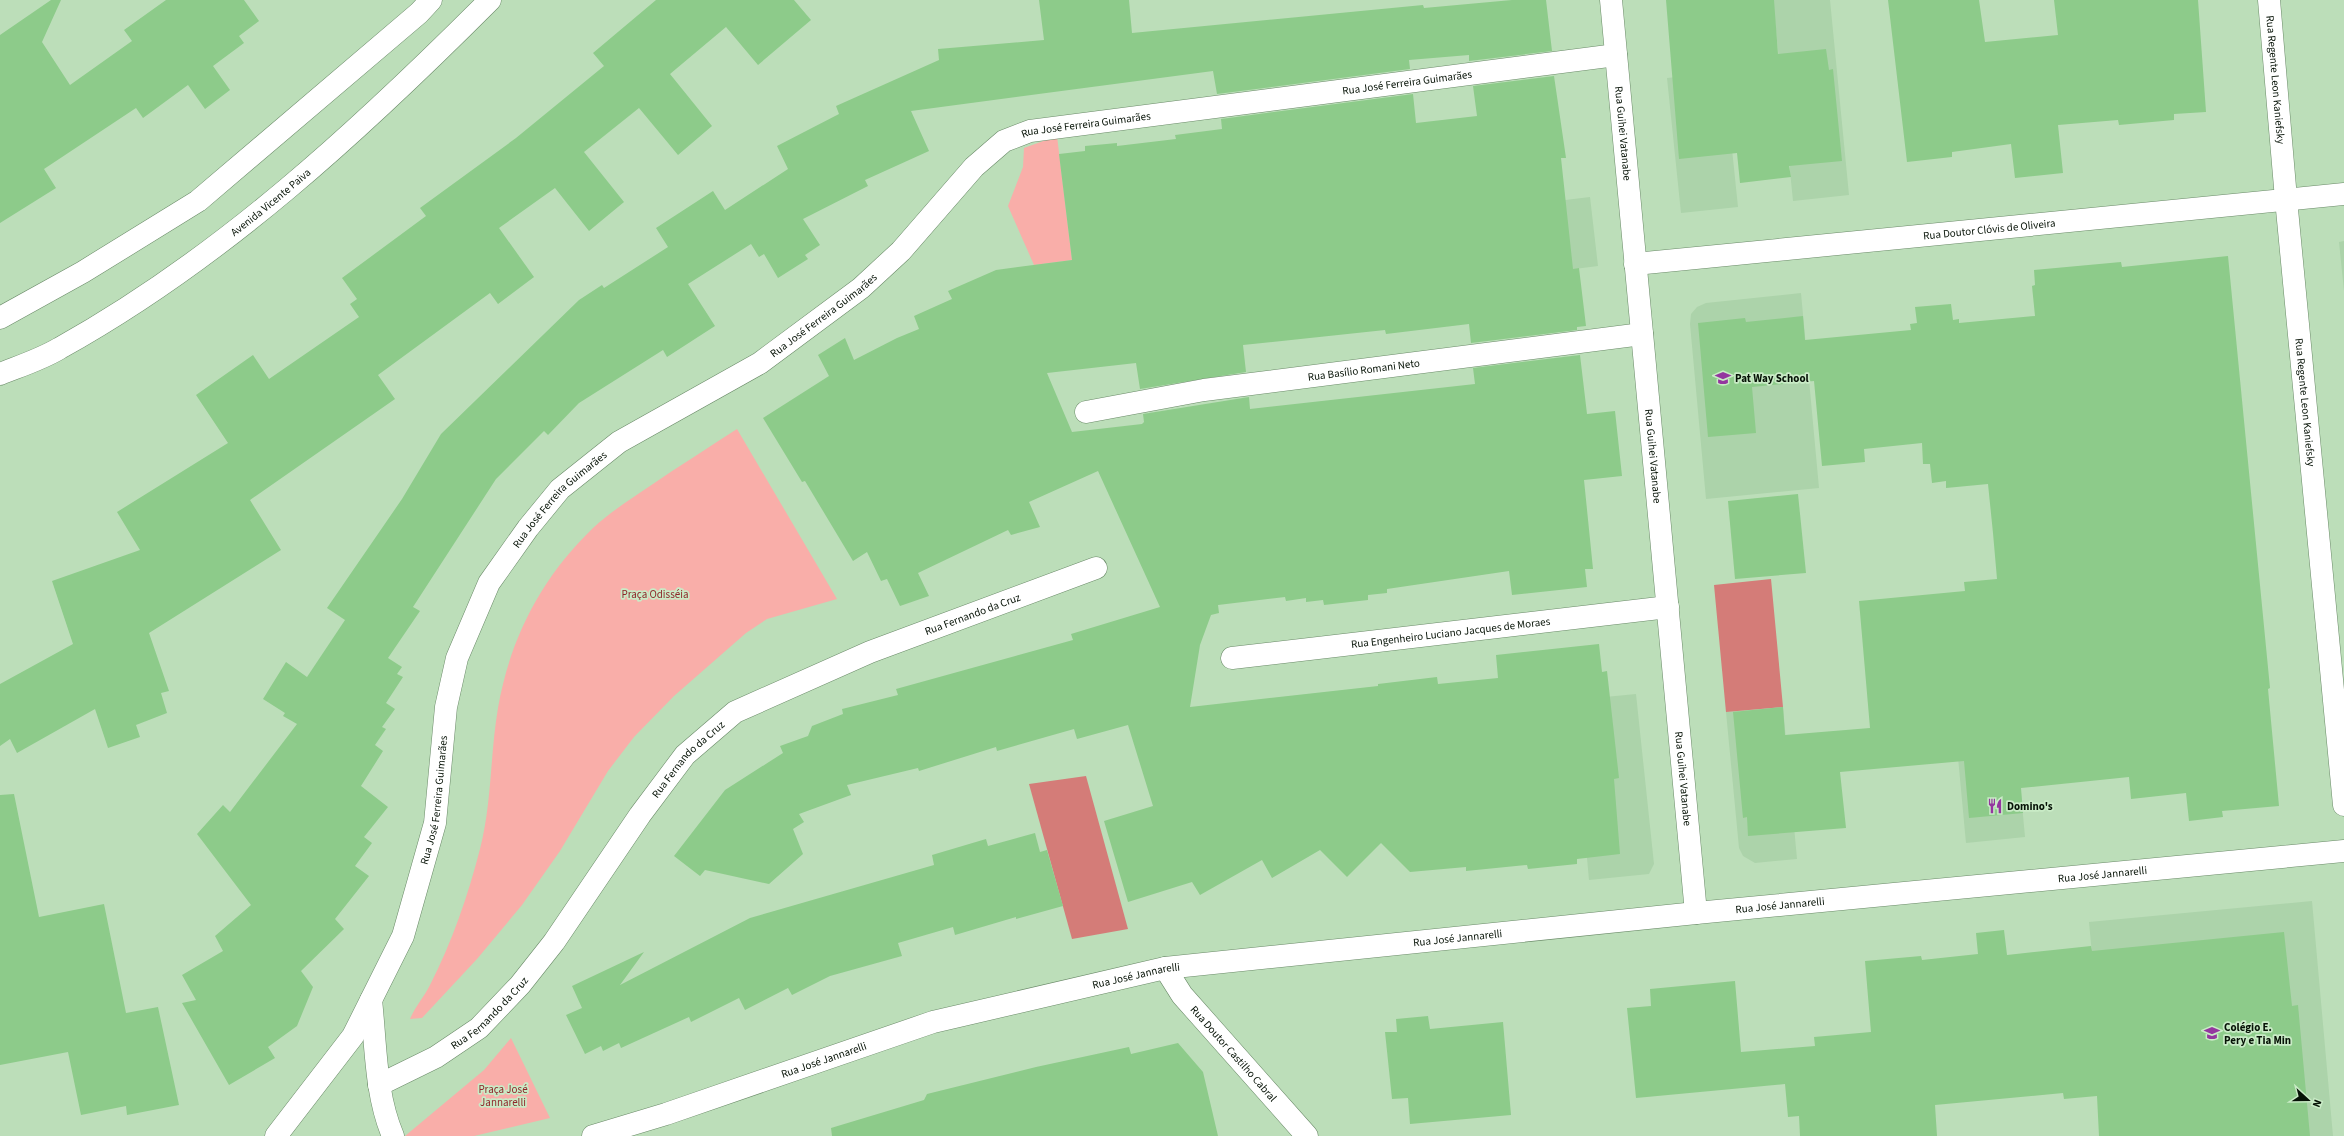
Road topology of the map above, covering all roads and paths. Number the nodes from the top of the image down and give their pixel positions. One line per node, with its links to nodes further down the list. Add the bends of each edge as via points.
1 (431, 0): 9 (street, via 419,13 198,201 84,272)
2 (490, 0): 11 (street, Avenida Vicente Paiva, via 425,65 263,211 153,290 59,349)
3 (1611, 0): 5 (street, Rua Guihei Vatanabe)
4 (2269, 0): 7 (street, Rua Regente Leon Kaniefsky)
5 (1616, 55): 8 (street, Rua Guihei Vatanabe); 20 (street, Rua José Ferreira Guimarães, via 1030,131 1004,141 974,167 901,251 861,288 760,363 619,442 560,489 528,528 489,582 457,658 446,706 435,823 403,936)
6 (2344, 194): 7 (street, Rua Doutor Clóvis de Oliveira)
7 (2286, 200): 8 (street, Rua Doutor Clóvis de Oliveira); 16 (street, Rua Regente Leon Kaniefsky)
8 (1635, 264): 10 (street, Rua Guihei Vatanabe)
9 (0, 318)
10 (1642, 334): 12 (street, Rua Basílio Romani Neto, via 1204,390); 14 (street, Rua Guihei Vatanabe)
11 (0, 374)
12 (1086, 412)
13 (1096, 568): 21 (street, Rua Fernando da Cruz, via 870,652 735,712 685,755 554,942 520,985 479,1028 436,1057)
14 (1668, 607): 15 (street, Rua Engenheiro Luciano Jacques de Moraes); 18 (street, Rua Guihei Vatanabe)
15 (1232, 658)
16 (2344, 805)
17 (2344, 851): 18 (street, Rua José Jannarelli)
18 (1696, 913): 19 (street, Rua José Jannarelli)
19 (1165, 968): 24 (street, Rua José Jannarelli, via 934,1022 666,1114); 25 (street, Rua Doutor Castilho Cabral, via 1182,995)
20 (371, 1000): 21 (street); 22 (street, Rua José Ferreira Guimarães, via 353,1036)
21 (380, 1085): 23 (street, via 386,1119)
22 (276, 1136)
23 (393, 1136)
24 (593, 1136)
25 (1307, 1136)

